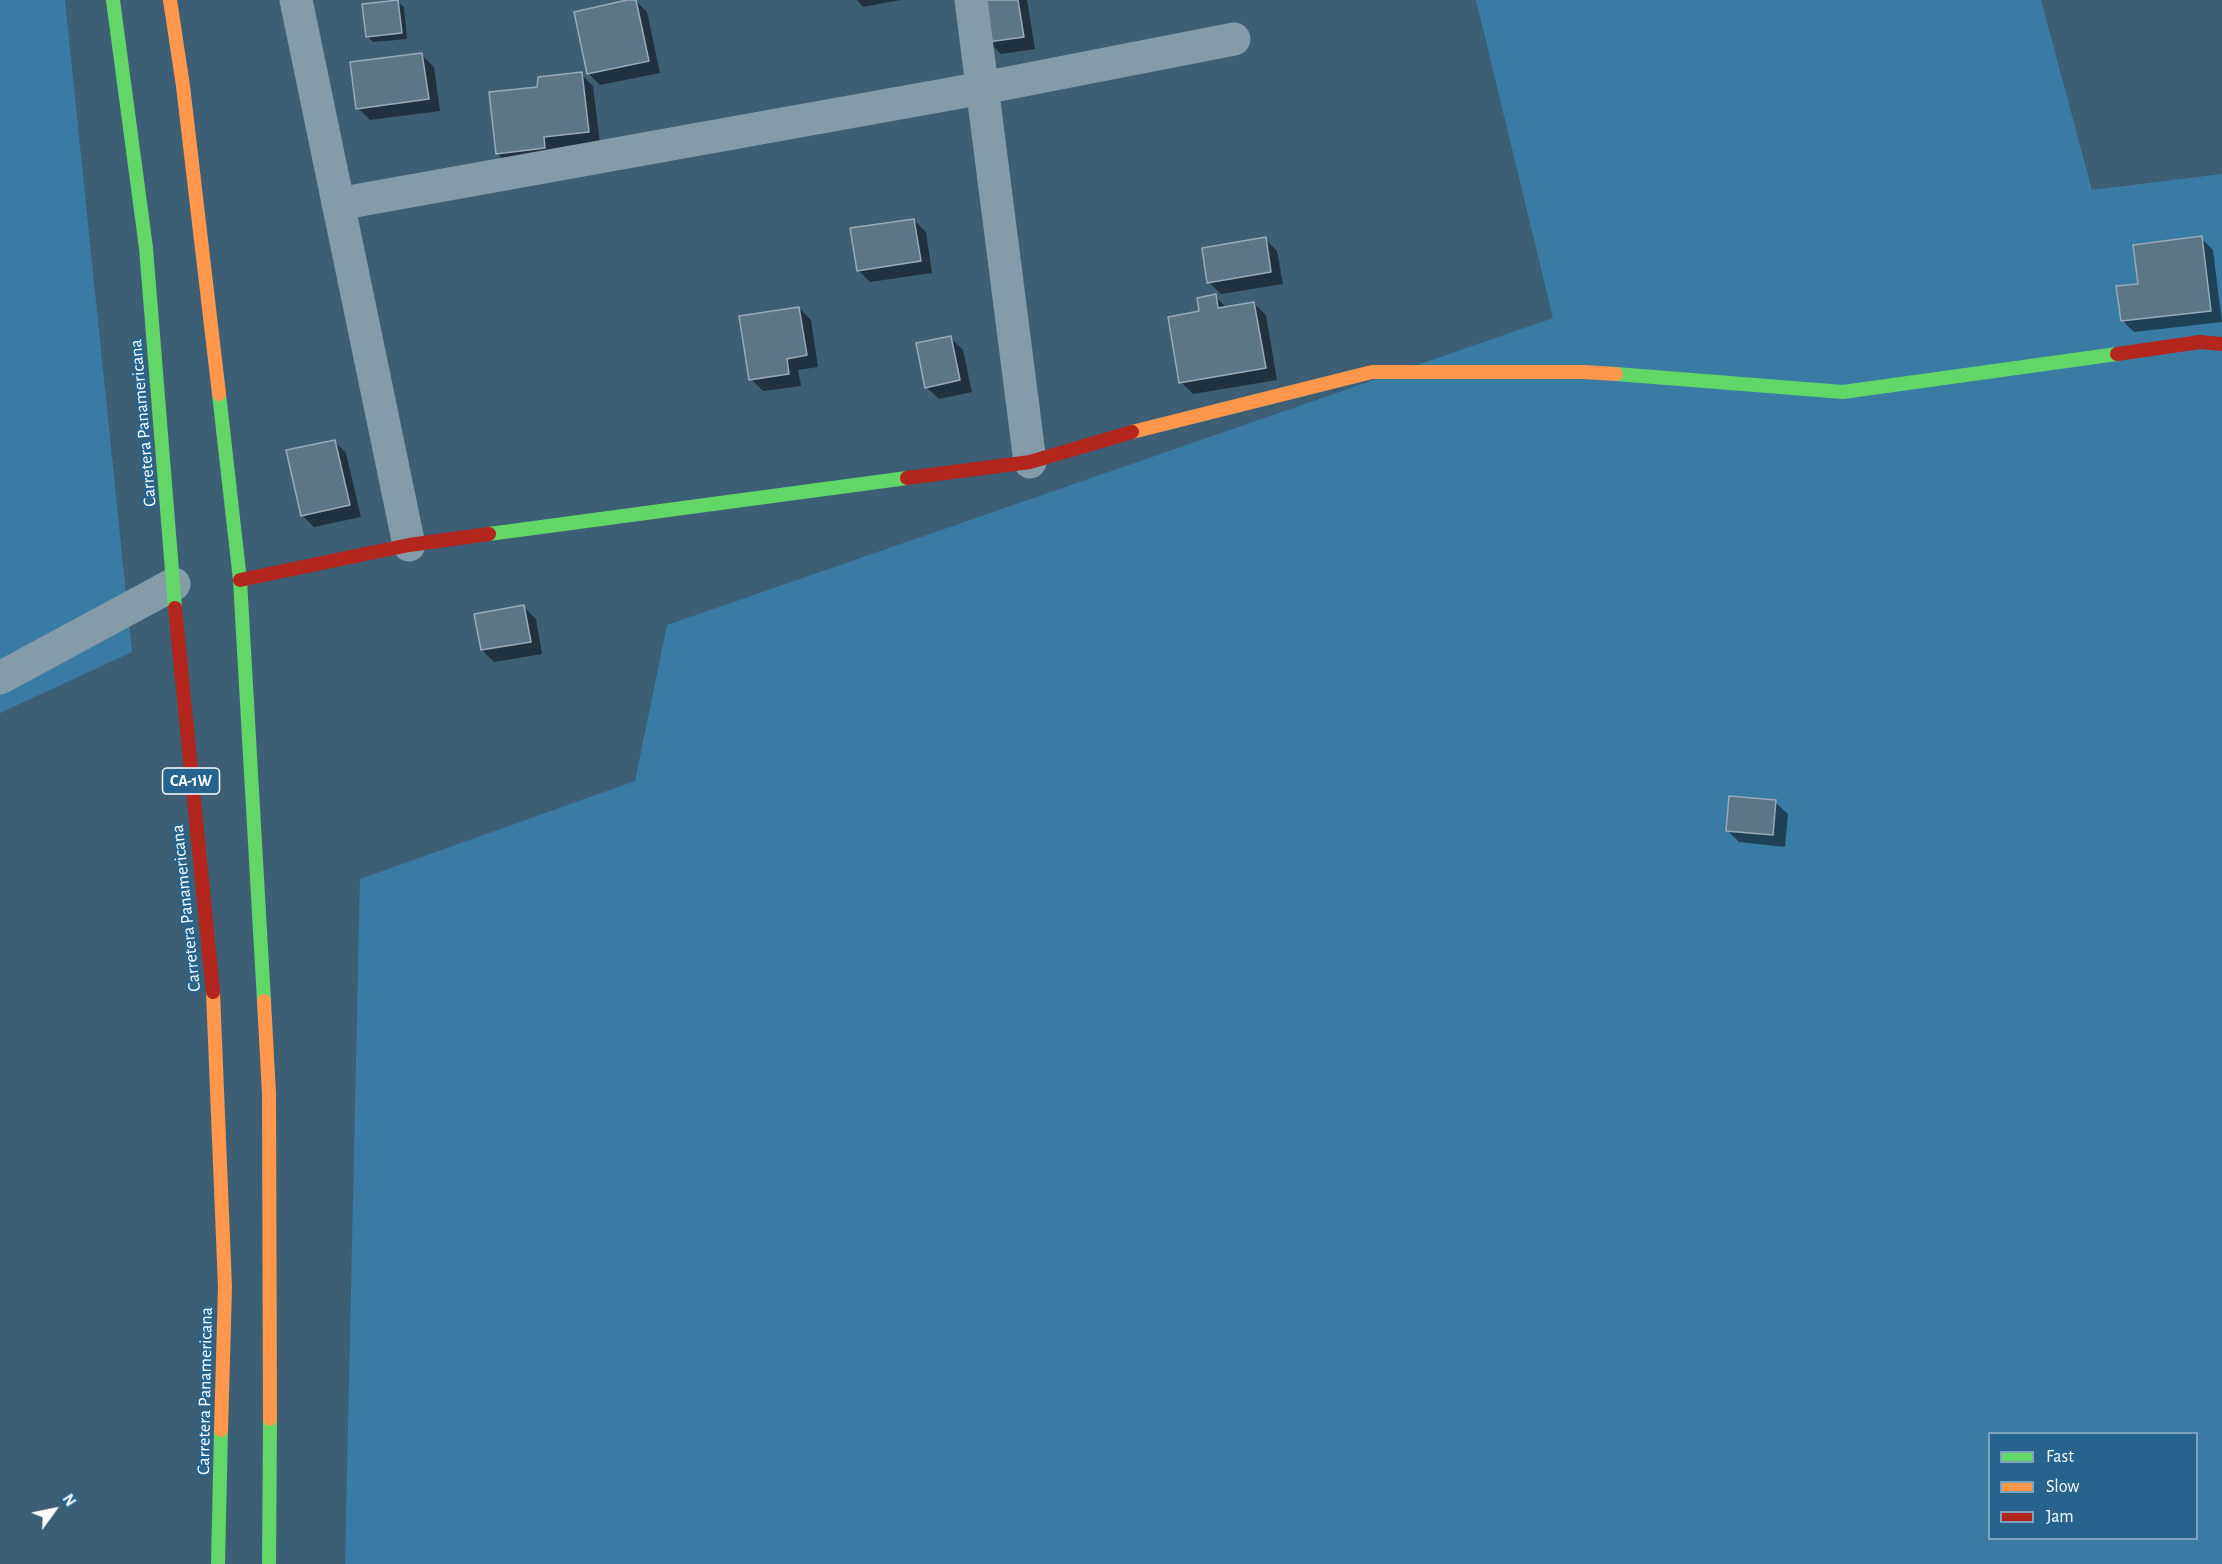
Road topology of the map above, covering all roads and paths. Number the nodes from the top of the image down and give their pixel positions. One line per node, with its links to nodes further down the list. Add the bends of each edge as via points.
1 (113, 0): 12 (main road, Carretera Panamericana / CA-1W, via 146,248)
2 (170, 0): 11 (main road)
3 (296, 0): 7 (street)
4 (971, 0): 6 (street)
5 (1234, 39): 6 (street)
6 (983, 88): 7 (street); 9 (street)
7 (338, 204): 10 (street)
8 (2222, 344): 9 (main road, via 2200,342 1843,392 1584,372 1372,372 1176,419)
9 (1030, 462): 10 (main road)
10 (409, 545): 11 (main road)
11 (240, 580): 15 (main road, via 269,1094)
12 (174, 584): 13 (street); 14 (main road, Carretera Panamericana / CA-1W, via 212,980 225,1287)
13 (0, 678)
14 (218, 1564)
15 (268, 1564)

